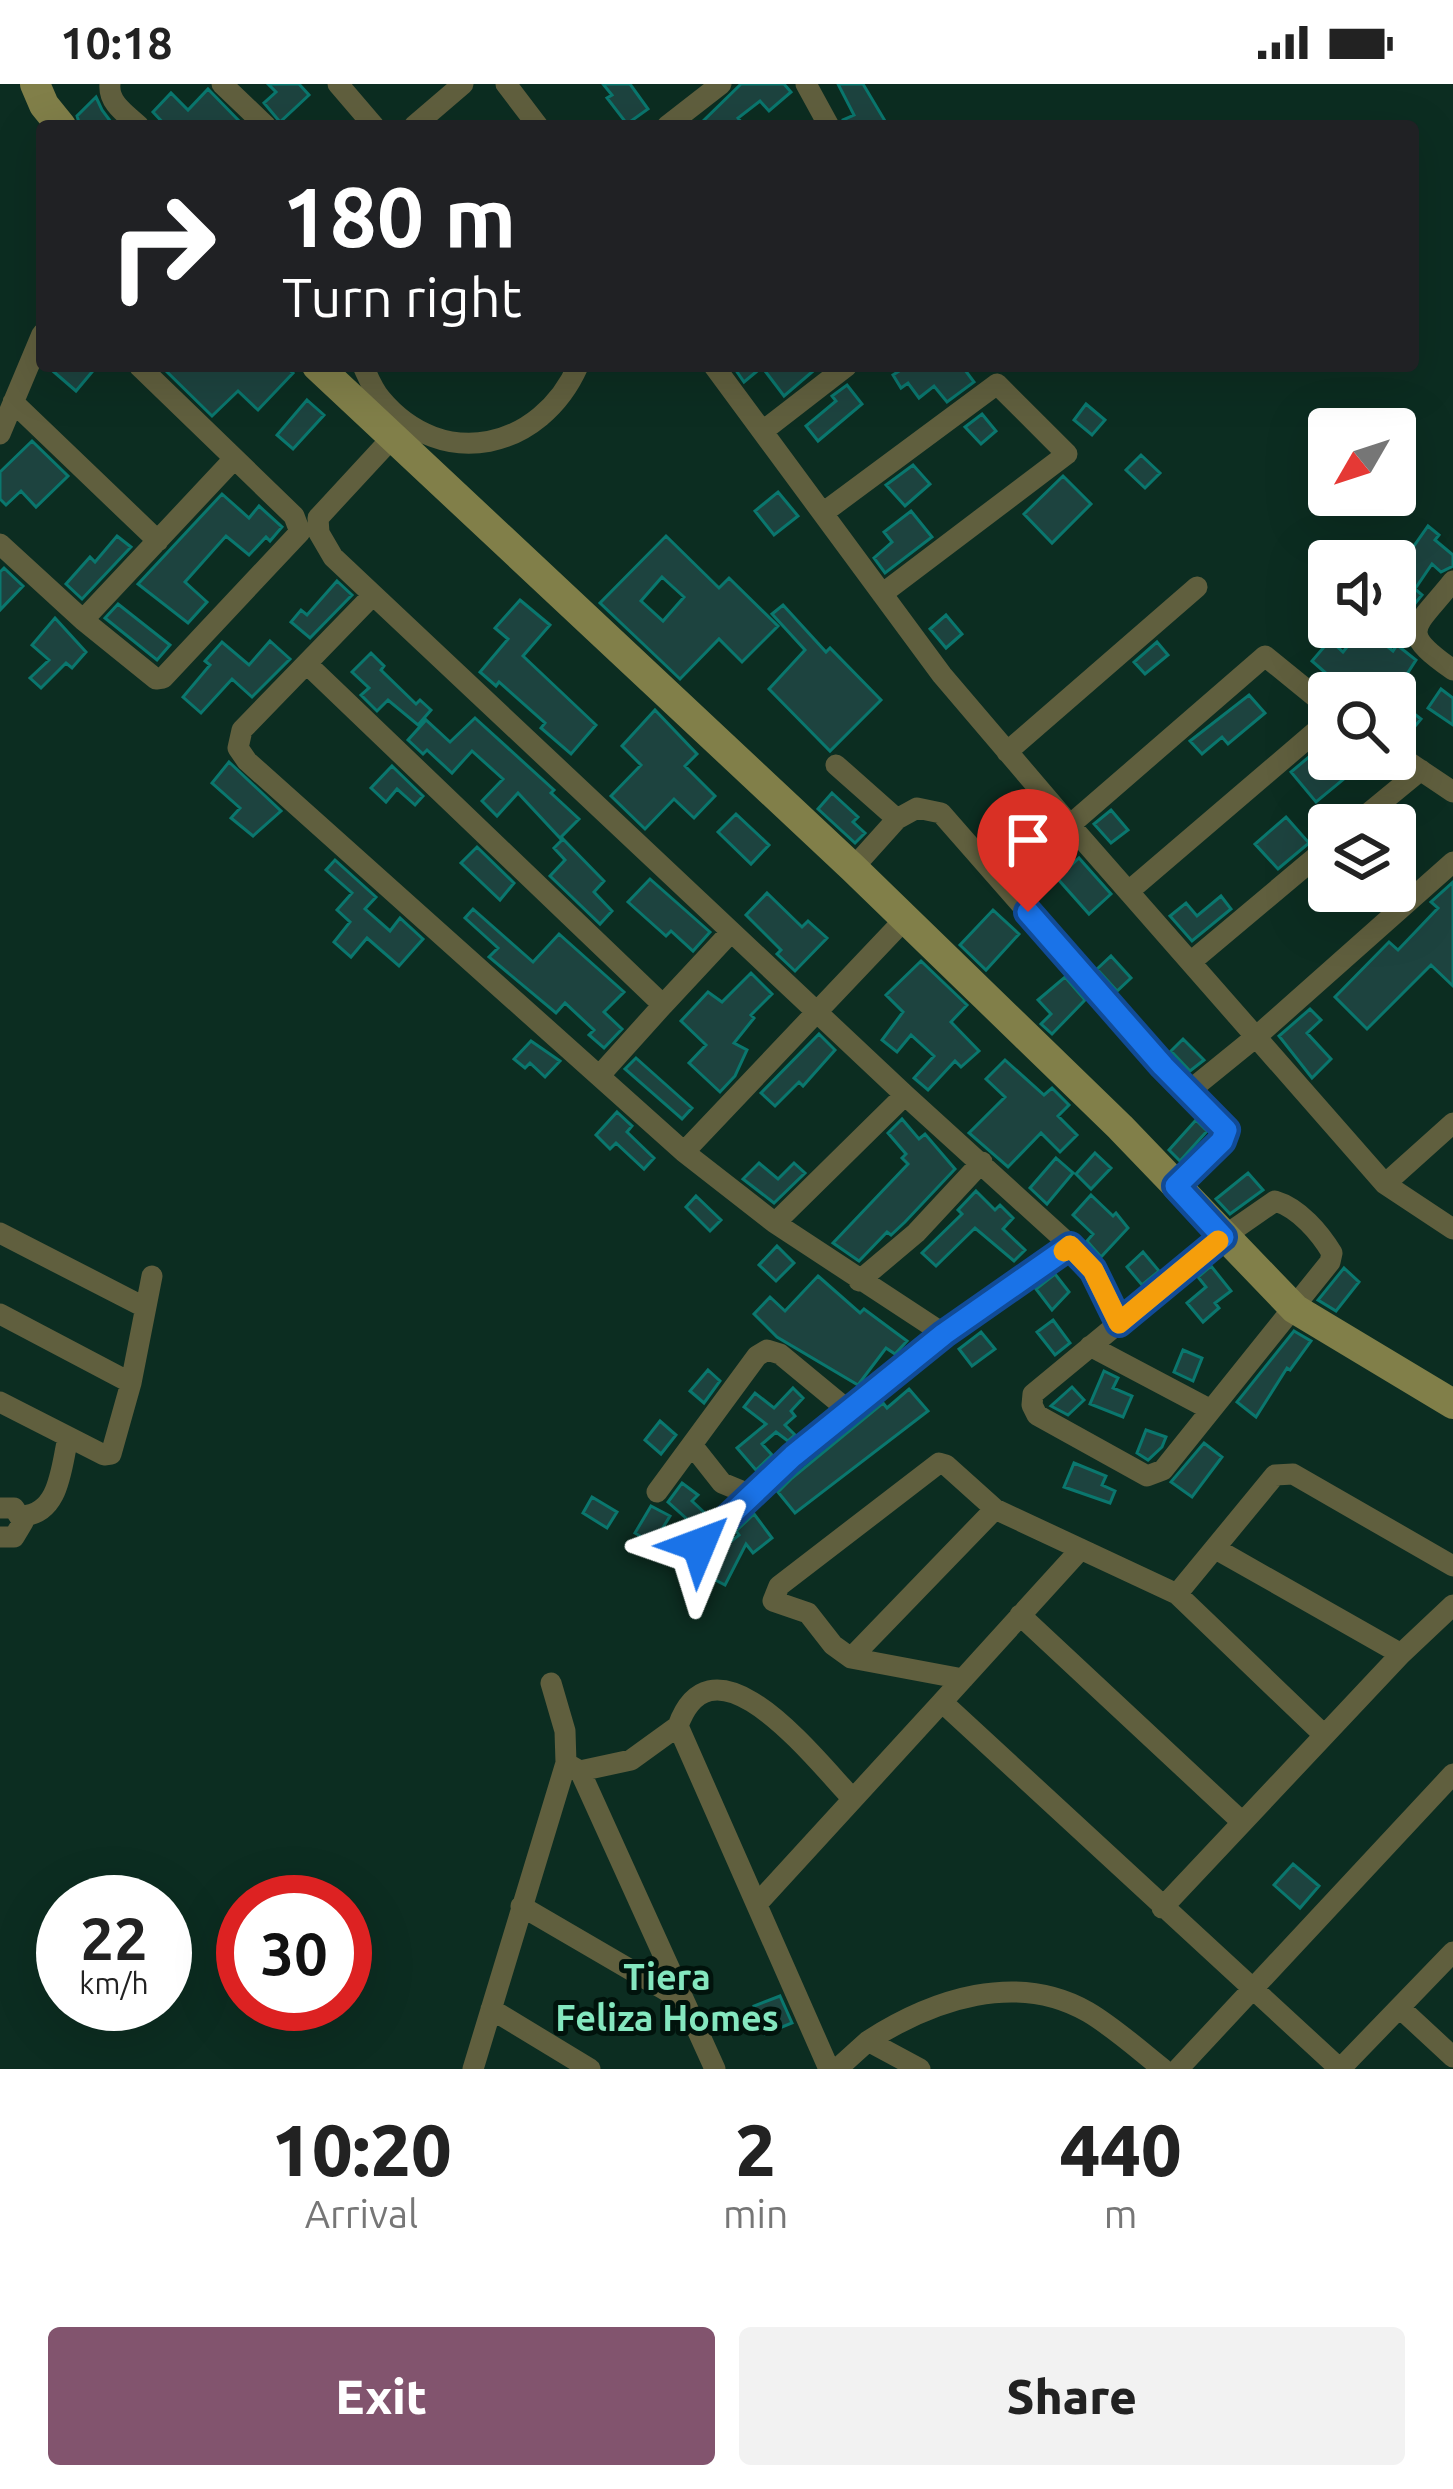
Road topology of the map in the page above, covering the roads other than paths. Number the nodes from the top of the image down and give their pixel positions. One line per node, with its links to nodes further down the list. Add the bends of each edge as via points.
1 (35, 84): 9 (street)
2 (110, 84): 10 (street, via 114,103)
3 (222, 84): 11 (street)
4 (338, 84): 12 (street)
5 (464, 84): 13 (street)
6 (506, 84): 14 (street)
7 (721, 84): 15 (street)
8 (806, 84): 16 (street)
9 (56, 120)
10 (132, 120)
11 (260, 120)
12 (369, 120)
13 (424, 120)
14 (533, 120)
15 (676, 120)
16 (826, 120)
17 (36, 348): 26 (street)
18 (146, 372): 30 (street)
19 (322, 372): 29 (street)
20 (366, 372): 21 (street, via 379,398 412,427 451,442 491,442 534,425 565,396)
21 (575, 372)
22 (719, 372): 27 (street)
23 (840, 372): 27 (street)
24 (986, 372): 25 (street)
25 (997, 384): 31 (street); 36 (street, via 1066,454)
26 (13, 402): 28 (street); 32 (street)
27 (763, 431): 31 (street)
28 (0, 434)
29 (392, 438): 37 (street, via 318,518 324,545); 53 (street)
30 (234, 459): 32 (street); 38 (street, via 294,516 300,532 163,678 149,677)
31 (823, 512): 36 (street)
32 (158, 542): 38 (street)
33 (0, 544): 38 (street)
34 (1453, 580): 40 (street, via 1416,639)
35 (1197, 586): 43 (street)
36 (882, 594): 43 (street)
37 (373, 595): 39 (street); 56 (street)
38 (83, 620)
39 (308, 665): 58 (street); 61 (street, via 238,737 247,761)
40 (1453, 670)
41 (1308, 691): 50 (street, via 1265,656)
42 (1308, 738): 54 (street)
43 (1007, 752): 50 (street)
44 (836, 765): 49 (street)
45 (1416, 767): 46 (street)
46 (1420, 770): 47 (street); 48 (street)
47 (1453, 792)
48 (1379, 804)
49 (897, 819): 53 (street); 62 (street, via 917,808 940,813)
50 (1070, 825): 54 (street)
51 (1453, 862): 60 (street)
52 (1308, 864): 57 (street)
53 (853, 868): 55 (street)
54 (1129, 891): 57 (street)
55 (905, 919): 59 (street); 68 (street)
56 (731, 932): 58 (street); 59 (street)
57 (1192, 961): 60 (street)
58 (663, 1005): 61 (street)
59 (816, 1012): 63 (street); 65 (street)
60 (1257, 1036): 62 (street); 67 (street)
61 (600, 1075): 65 (street)
62 (1188, 1092): 68 (street, via 1226,1130)
63 (904, 1095): 66 (street); 69 (street)
64 (1453, 1123): 67 (street)
65 (684, 1152): 69 (street)
66 (982, 1162): 73 (street); 75 (street)
67 (1385, 1184): 70 (street)
68 (1176, 1186): 72 (street)
69 (775, 1223): 75 (street)
70 (1453, 1229)
71 (0, 1233): 76 (street)
72 (1223, 1237): 77 (street); 77 (street, via 1275,1201 1300,1215 1332,1253); 79 (street)
73 (1070, 1246): 79 (street, via 1093,1270); 80 (street)
74 (152, 1276): 76 (street)
75 (859, 1281): 80 (street)
76 (144, 1307): 82 (street)
77 (1295, 1309): 84 (street); 85 (street)
78 (0, 1314): 82 (street)
79 (1119, 1323): 81 (street)
80 (944, 1334): 86 (street)
81 (1090, 1346): 85 (street); 85 (street, via 1033,1394 1031,1406 1056,1429 1147,1476 1163,1470)
82 (131, 1384): 87 (street, via 111,1454)
83 (0, 1402): 87 (street)
84 (1453, 1404)
85 (1211, 1410)
86 (849, 1412): 88 (street, via 767,1350); 90 (street)
87 (68, 1438): 93 (street, via 53,1497 41,1512)
88 (692, 1445): 89 (street); 90 (street, via 722,1484)
89 (657, 1492)
90 (751, 1495): 95 (street)
91 (0, 1508): 93 (street)
92 (995, 1509): 97 (street); 103 (street); 103 (street, via 939,1463 779,1586 773,1601 808,1613)
93 (22, 1516): 94 (street, via 19,1534)
94 (0, 1537)
95 (699, 1545)
96 (1216, 1549): 98 (street, via 1282,1472); 99 (street); 102 (street)
97 (1080, 1550): 99 (street); 101 (street)
98 (1453, 1566)
99 (1177, 1594): 108 (street)
100 (1453, 1605): 102 (street)
101 (1020, 1615): 104 (street); 112 (street)
102 (1401, 1654): 108 (street)
103 (851, 1658): 104 (street)
104 (963, 1679): 106 (street)
105 (550, 1683): 109 (street)
106 (942, 1702): 111 (street); 115 (street)
107 (678, 1726): 109 (street, via 631,1760); 111 (street, via 704,1689 741,1696 775,1718); 113 (street)
108 (1324, 1736): 112 (street)
109 (573, 1767): 114 (street); 118 (street)
110 (1453, 1774): 117 (street)
111 (853, 1799): 113 (street)
112 (1242, 1822): 115 (street)
113 (757, 1904): 126 (street)
114 (521, 1906): 118 (street); 120 (street)
115 (1162, 1908): 117 (street)
116 (1453, 1952): 119 (street)
117 (1250, 1988): 129 (street); 130 (street)
118 (684, 2001): 125 (street)
119 (1400, 2008): 122 (street); 130 (street)
120 (491, 2009): 123 (street); 124 (street)
121 (868, 2041): 126 (street); 127 (street); 128 (street, via 904,2018 1022,1989 1091,2014)
122 (1453, 2057)
123 (472, 2069)
124 (590, 2069)
125 (715, 2069)
126 (833, 2069)
127 (920, 2069)
128 (1163, 2069)
129 (1178, 2069)
130 (1340, 2069)

